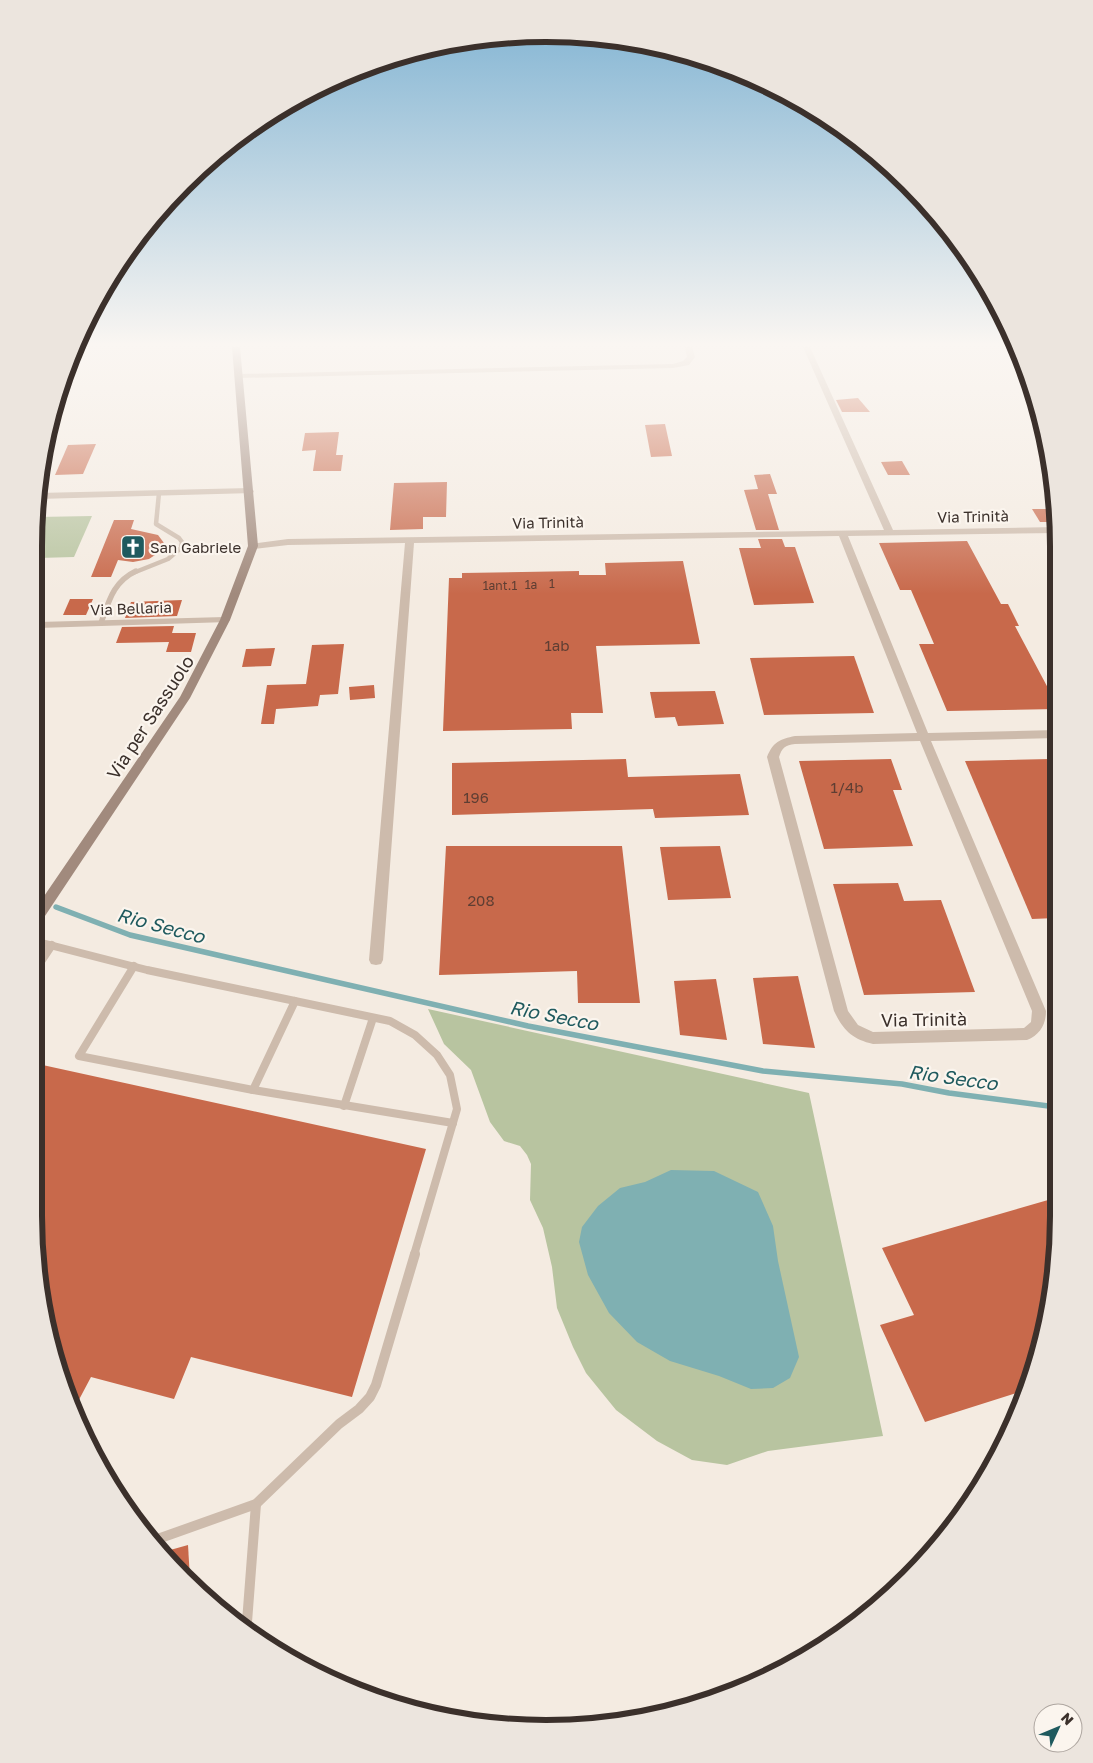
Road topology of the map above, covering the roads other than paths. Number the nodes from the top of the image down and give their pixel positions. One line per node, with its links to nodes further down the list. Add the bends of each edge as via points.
1 (244, 429): 3 (main road, Via per Sassuolo)
2 (843, 429): 8 (street)
3 (250, 491): 4 (street); 10 (main road, Via per Sassuolo)
4 (159, 493): 5 (street); 12 (lane, via 156,524 179,538 181,548 166,559 120,580)
5 (46, 496)
6 (1050, 530): 8 (street, Via Trinità)
7 (843, 534): 8 (street, Via Trinità); 9 (street, Via Trinità); 15 (street, Via Trinità)
8 (890, 534)
9 (410, 540): 10 (street, Via Trinità, via 288,542); 20 (street)
10 (253, 546): 11 (main road, Via per Sassuolo)
11 (225, 620): 12 (street, Via Bellaria); 16 (main road, Via per Sassuolo, via 185,698)
12 (101, 623): 13 (street, Via Bellaria)
13 (42, 625)
14 (1050, 734): 15 (street, Via Trinità)
15 (924, 737): 15 (street, Via Trinità, via 795,740 783,742 773,757 841,1011 853,1030 873,1038 1027,1034 1039,1022 1039,1011)
16 (42, 909)
17 (42, 943): 18 (lane)
18 (52, 946): 19 (lane); 21 (lane)
19 (42, 960)
20 (376, 960)
21 (134, 966): 22 (lane); 24 (lane, via 79,1056)
22 (295, 1001): 23 (lane); 24 (lane)
23 (373, 1018): 25 (lane); 26 (lane, via 408,1028 430,1047 448,1071 458,1109)
24 (253, 1090): 25 (lane)
25 (344, 1106): 26 (lane)
26 (453, 1123): 27 (lane, via 373,1391 359,1409 338,1424)
27 (256, 1504): 28 (lane); 29 (lane)
28 (159, 1538)
29 (247, 1621)

